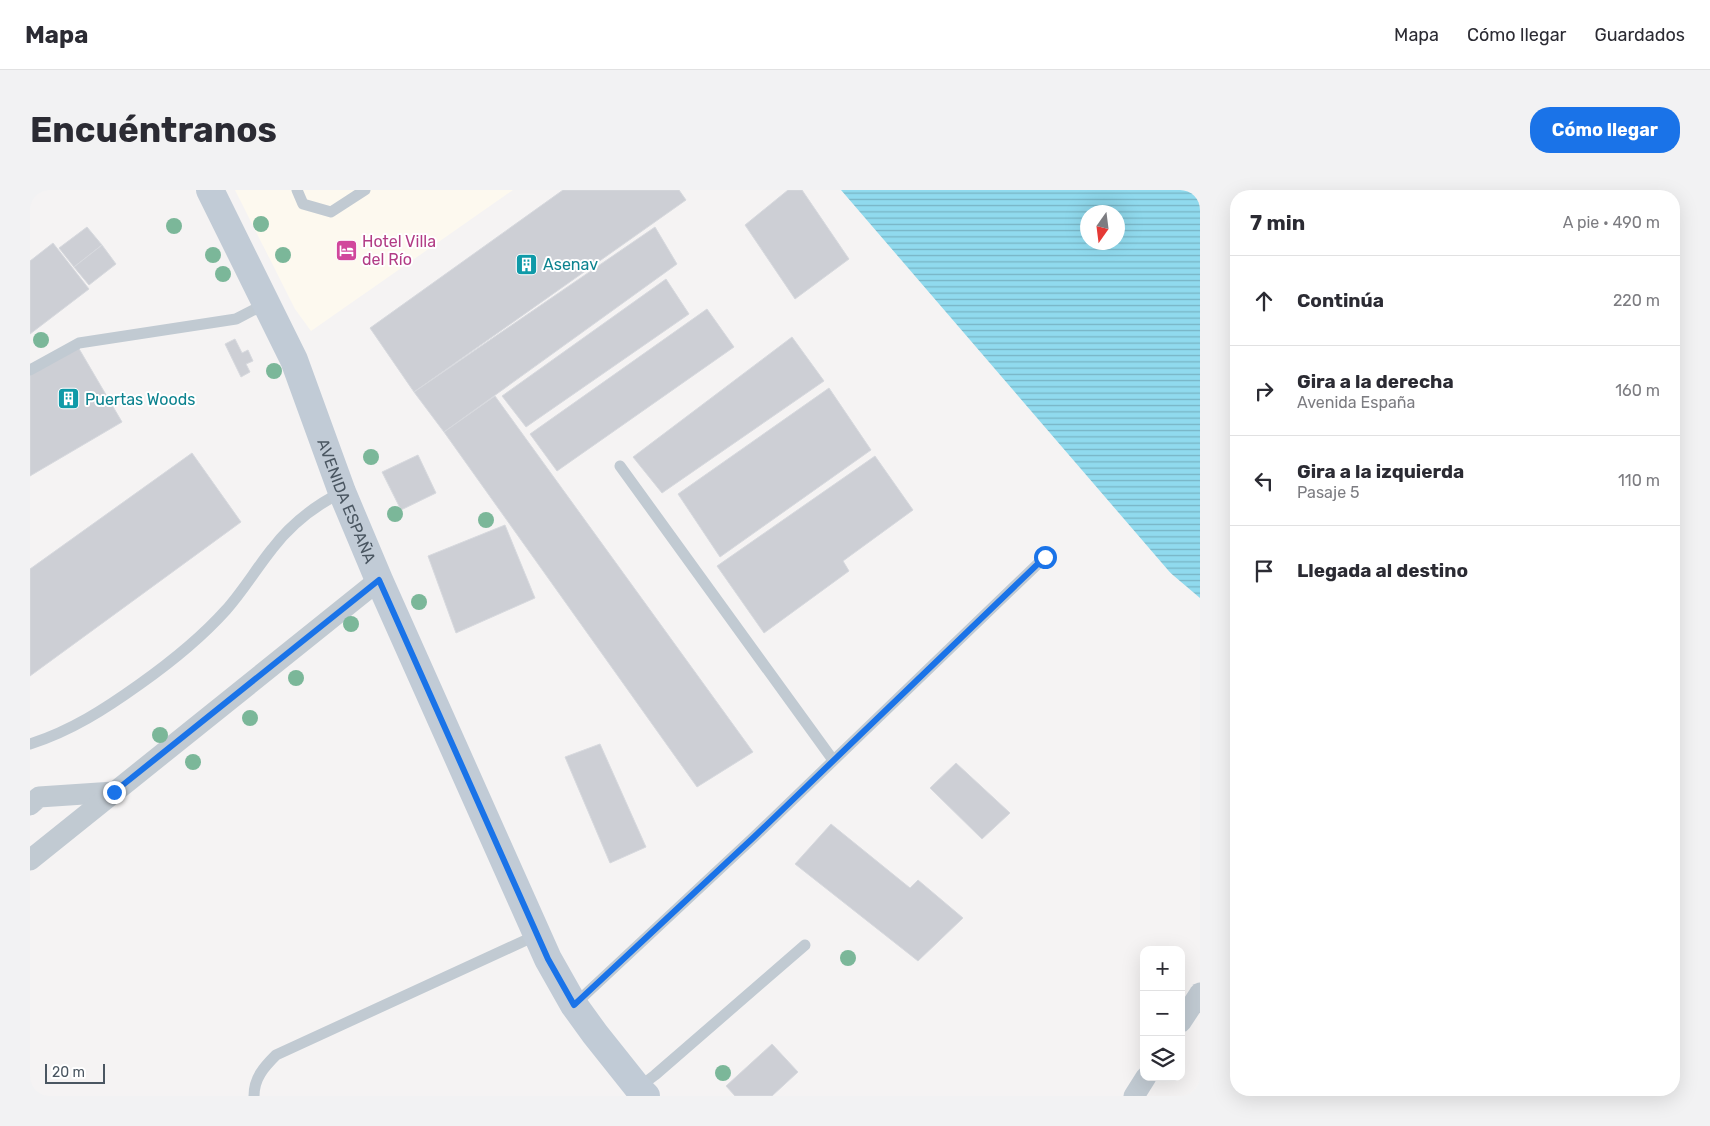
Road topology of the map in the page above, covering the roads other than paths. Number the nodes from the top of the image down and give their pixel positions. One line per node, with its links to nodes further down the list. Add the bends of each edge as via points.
1 (210, 190): 4 (main road, AVENIDA ESPAÑA)
2 (297, 190): 3 (lane, via 302,204 330,212)
3 (365, 190)
4 (265, 304): 5 (lane, via 236,319 79,343); 7 (main road, AVENIDA ESPAÑA, via 294,360)
5 (30, 370)
6 (620, 466): 11 (lane)
7 (342, 492): 9 (main road, AVENIDA ESPAÑA); 10 (lane, via 310,511 283,535 226,610 186,650 116,702 66,730)
8 (1045, 557): 11 (lane)
9 (379, 580): 12 (street); 15 (main road, AVENIDA ESPAÑA)
10 (30, 744)
11 (833, 760): 18 (lane)
12 (114, 792): 13 (street, via 39,797); 14 (street)
13 (30, 805)
14 (30, 860)
15 (538, 934): 18 (main road, AVENIDA ESPAÑA); 22 (lane, via 276,1055 255,1081)
16 (805, 945): 21 (lane, via 655,1075)
17 (1200, 993): 19 (street)
18 (574, 1005): 21 (main road, AVENIDA ESPAÑA)
19 (1185, 1016)
20 (1143, 1081): 23 (street)
21 (642, 1092)
22 (254, 1096)
23 (1134, 1096)

